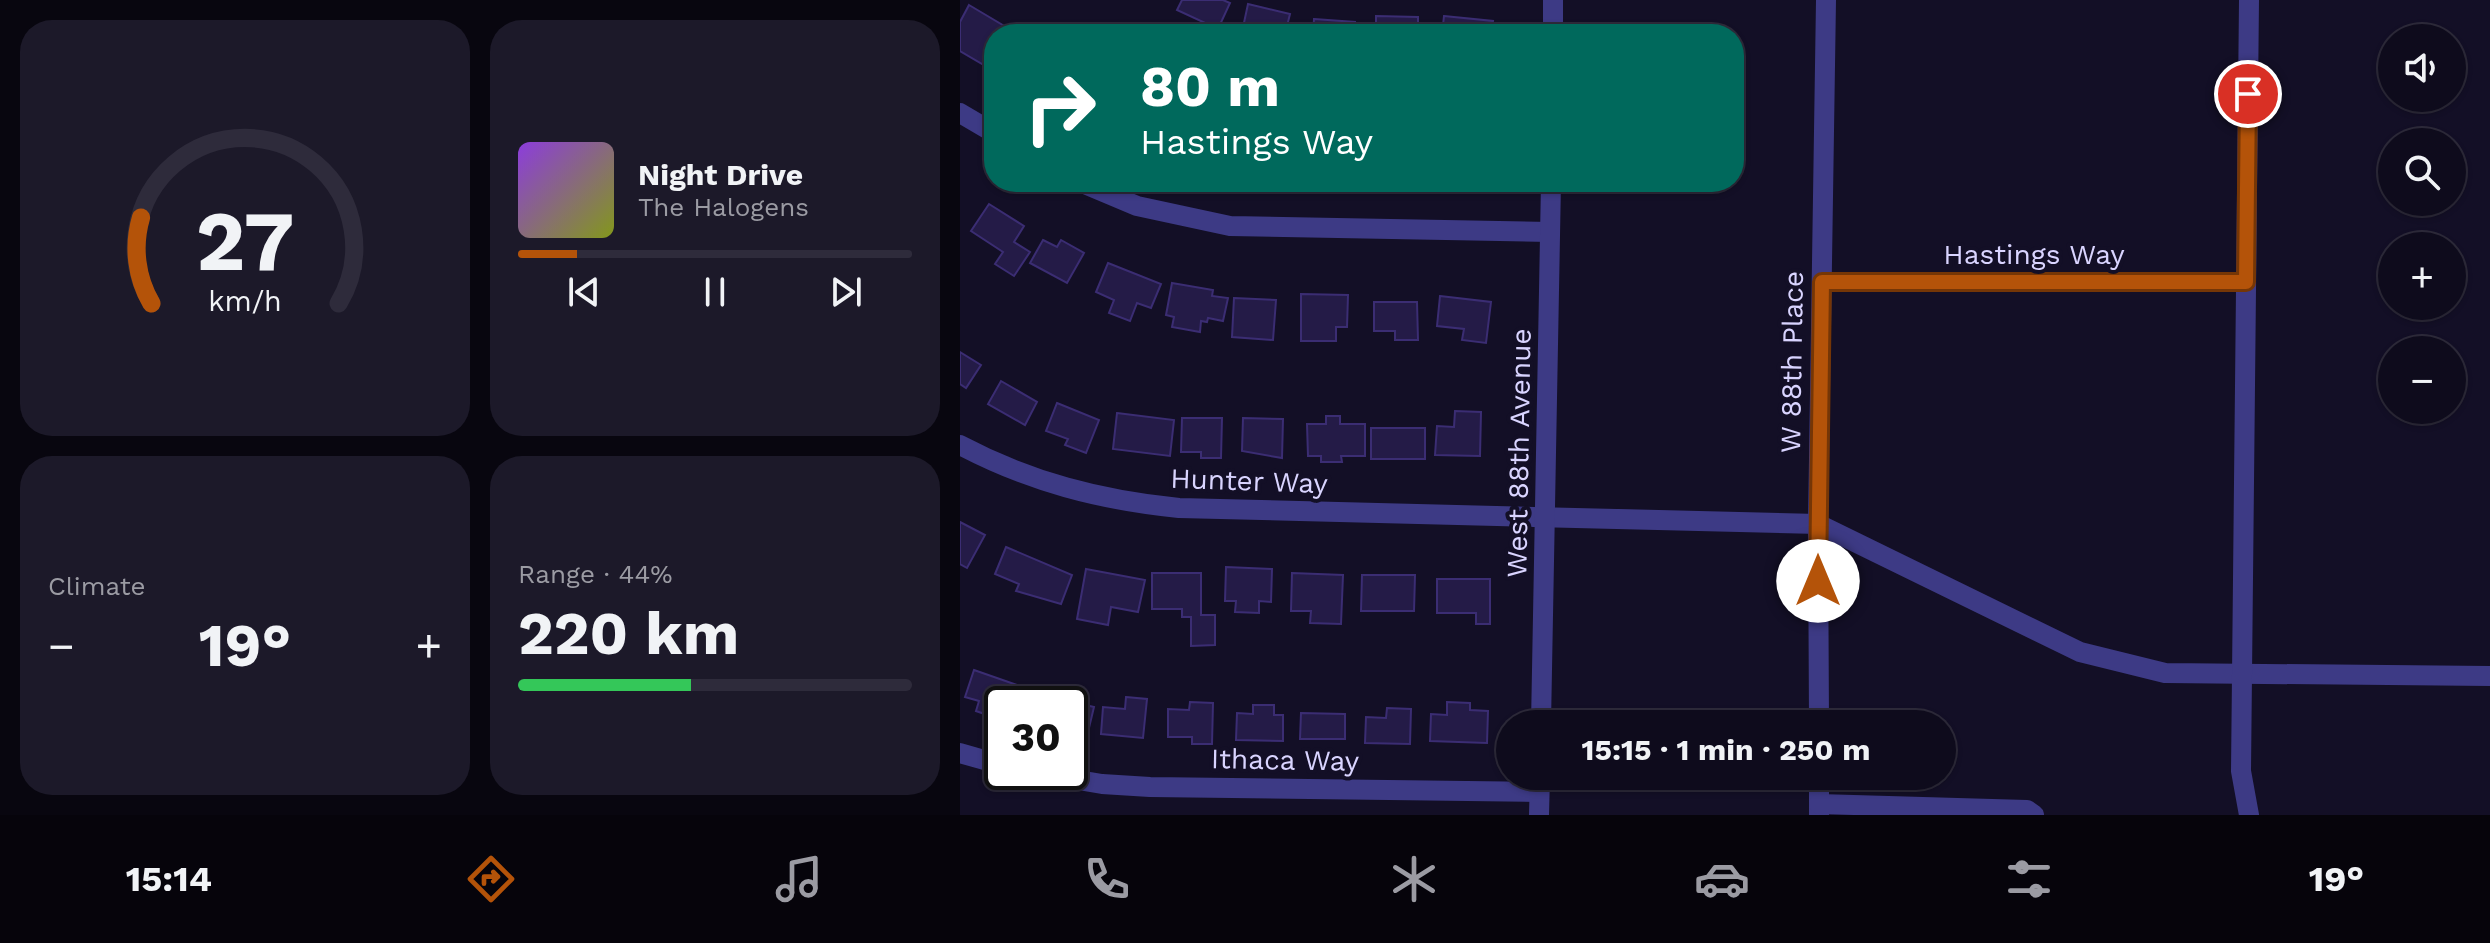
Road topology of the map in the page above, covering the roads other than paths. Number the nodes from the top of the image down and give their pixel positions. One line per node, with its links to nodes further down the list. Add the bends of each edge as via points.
1 (1553, 0): 4 (street)
2 (1826, 0): 10 (street, W 88th Place)
3 (2249, 0): 11 (street)
4 (1553, 24)
5 (960, 113): 6 (street)
6 (984, 127)
7 (1104, 192): 9 (street, via 1137,206 1230,226)
8 (1551, 192): 9 (street, West 88th Avenue)
9 (1550, 232): 13 (street, West 88th Avenue)
10 (1822, 282): 11 (street, Hastings Way); 14 (street, W 88th Place)
11 (2246, 282): 15 (street)
12 (960, 445): 13 (street, Hunter Way, via 1047,483 1116,502)
13 (1546, 516): 14 (street, Hunter Way); 17 (street, West 88th Avenue)
14 (1818, 524): 15 (street, via 2080,652 2165,673); 18 (street, W 88th Place)
15 (2241, 673): 16 (street); 27 (street, via 2241,771)
16 (2490, 676)
17 (1541, 710)
18 (1819, 710)
19 (960, 753): 20 (street)
20 (984, 760)
21 (1088, 782): 22 (street, Ithaca Way, via 1150,787)
22 (1496, 784)
23 (1539, 790): 25 (street)
24 (1819, 810): 26 (street, via 2027,810)
25 (1539, 815)
26 (2034, 815)
27 (2249, 815)

